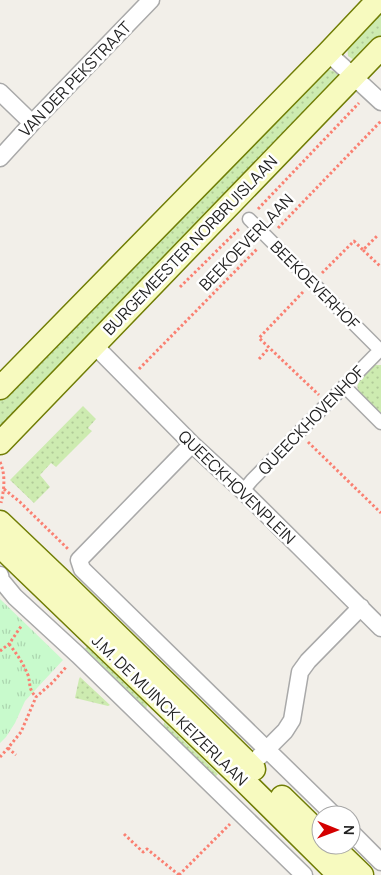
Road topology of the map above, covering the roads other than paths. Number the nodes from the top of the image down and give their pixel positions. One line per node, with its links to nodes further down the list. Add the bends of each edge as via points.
1 (151, 0): 8 (street, VAN DER PEKSTRAAT)
2 (378, 0): 4 (main road)
3 (381, 48): 5 (main road, BURGEMEESTER NORBRUISLAAN)
4 (328, 53): 5 (street); 14 (main road)
5 (354, 76): 7 (street); 11 (main road, BURGEMEESTER NORBRUISLAAN)
6 (0, 92): 8 (street)
7 (381, 102)
8 (32, 123): 9 (street, VAN DER PEKSTRAAT)
9 (0, 158)
10 (249, 219): 12 (street, BEEKOEVERHOF)
11 (94, 345): 16 (main road, BURGEMEESTER NORBRUISLAAN); 17 (street, QUEECKHOVENPLEIN)
12 (380, 350): 13 (street, QUEECKHOVENHOF)
13 (344, 386): 15 (street); 18 (street, QUEECKHOVENHOF)
14 (0, 388)
15 (381, 423)
16 (0, 443)
17 (192, 444): 18 (street, QUEECKHOVENPLEIN); 24 (street, via 79,560 82,569)
18 (243, 491): 22 (street, QUEECKHOVENPLEIN)
19 (0, 522): 25 (main road, J.M. DE MUINCK KEIZERLAAN, via 65,584)
20 (0, 546): 25 (main road, J.M. DE MUINCK KEIZERLAAN)
21 (0, 575): 31 (street, J.M. DE MUINCK KEIZERLAAN, via 15,597)
22 (361, 607): 23 (street, QUEECKHOVENPLEIN); 24 (street, via 300,672 292,720)
23 (381, 628)
24 (267, 749): 25 (street); 26 (street)
25 (245, 771): 27 (main road, J.M. DE MUINCK KEIZERLAAN); 32 (main road, J.M. DE MUINCK KEIZERLAAN)
26 (324, 805)
27 (311, 827)
28 (361, 842): 30 (street)
29 (341, 855): 33 (main road)
30 (381, 862)
31 (304, 875)
32 (339, 875)
33 (362, 875)

